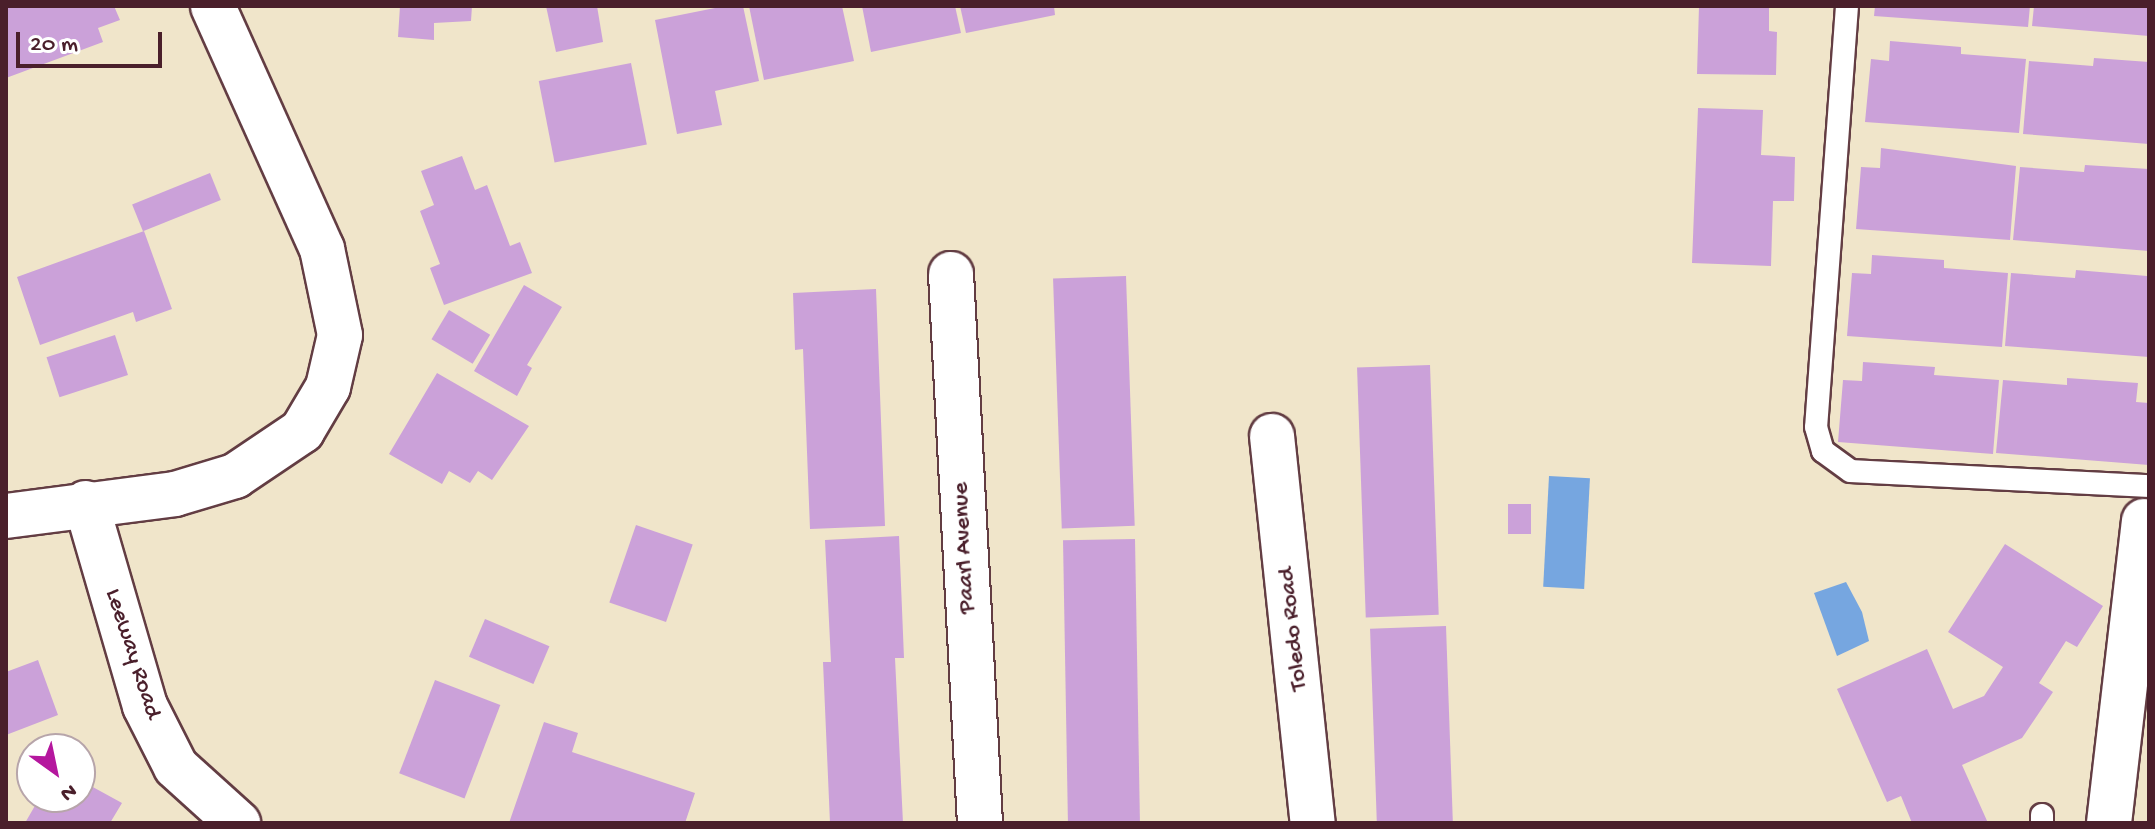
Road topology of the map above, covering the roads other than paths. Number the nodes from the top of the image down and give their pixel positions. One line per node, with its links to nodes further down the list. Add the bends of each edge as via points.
1 (213, 6): 6 (street, via 322,249 340,335 328,387 302,431 235,476 175,494)
2 (1847, 6): 5 (lane, via 1816,427 1823,451 1851,471)
3 (951, 274): 9 (street, Paarl Avenue)
4 (1272, 436): 10 (street, Toledo Road)
5 (2147, 502): 11 (street)
6 (86, 503): 7 (street); 8 (street, Leeway Road, via 145,706 176,767)
7 (6, 516)
8 (238, 823)
9 (980, 823)
10 (1313, 823)
11 (2109, 823)

